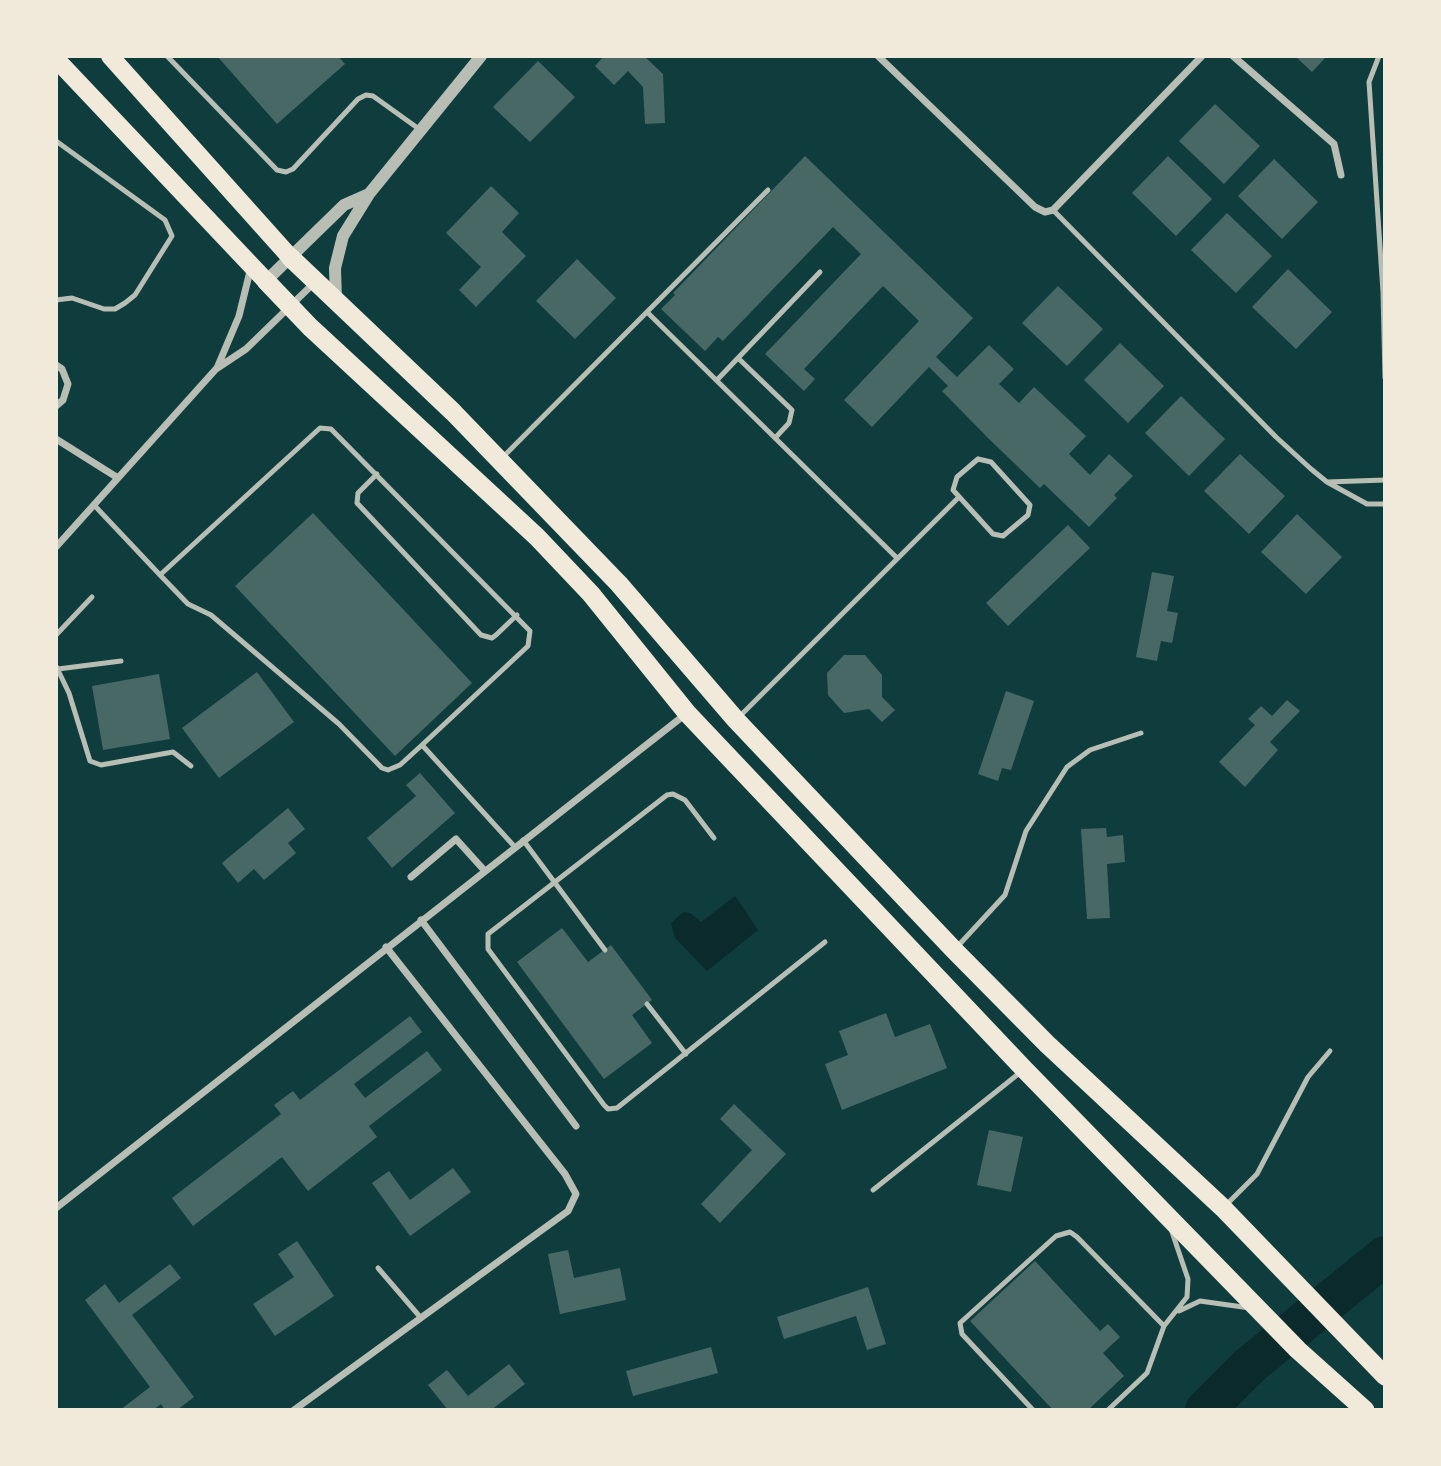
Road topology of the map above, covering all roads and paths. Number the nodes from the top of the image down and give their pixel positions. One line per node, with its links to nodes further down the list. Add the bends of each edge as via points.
1 (110, 56): 15 (main road)
2 (167, 56): 9 (lane, via 277,170 293,169 366,95)
3 (481, 56): 9 (street)
4 (878, 56): 14 (street, via 1035,207)
5 (1202, 56): 14 (street)
6 (1233, 56): 11 (street, via 1334,145)
7 (1379, 56): 27 (lane, via 1369,82)
8 (56, 59): 16 (main road)
9 (421, 130): 13 (street)
10 (56, 141): 20 (lane, via 165,220 172,236 135,295 125,303 104,309 72,298)
11 (1341, 175)
12 (768, 190): 23 (lane)
13 (369, 194): 15 (street, via 344,205); 21 (street, via 339,247)
14 (1053, 210): 36 (lane, via 1276,437)
15 (290, 257): 18 (street); 19 (highway)
16 (251, 266): 18 (main road); 26 (street, via 239,316)
17 (820, 272): 24 (lane)
18 (266, 281): 22 (highway)
19 (315, 282): 21 (highway); 22 (street)
20 (56, 300)
21 (335, 303): 32 (highway)
22 (289, 307): 26 (street, via 246,349); 48 (highway, via 537,537 592,594)
23 (648, 313): 28 (lane); 32 (lane)
24 (738, 358): 28 (lane); 30 (lane, via 792,410 789,423)
25 (56, 365): 29 (street, via 68,384)
26 (216, 369): 34 (street)
27 (1385, 378)
28 (717, 380): 30 (lane)
29 (56, 408)
30 (776, 437): 41 (lane)
31 (56, 439): 34 (street)
32 (500, 460): 49 (highway, via 619,584)
33 (377, 474): 42 (lane, via 331,429 320,428); 44 (lane); 44 (lane, via 358,493 357,503 481,635 492,638)
34 (118, 478): 39 (street)
35 (1385, 480): 36 (lane)
36 (1327, 482): 38 (lane, via 1367,504)
37 (958, 498): 37 (lane, via 953,490 957,477 972,462 985,459 1028,500 1031,510 998,537); 41 (lane)
38 (1385, 504)
39 (94, 505): 40 (street); 42 (lane)
40 (56, 547)
41 (897, 558): 49 (lane)
42 (160, 575): 51 (lane, via 188,604 211,615 339,724 382,768 400,765)
43 (92, 597): 45 (lane)
44 (517, 615): 51 (lane, via 530,631 528,646)
45 (56, 635)
46 (121, 661): 47 (lane)
47 (57, 668): 52 (lane, via 69,692 86,753 95,764 173,752)
48 (687, 713): 54 (street); 67 (highway)
49 (736, 720): 63 (highway)
50 (1141, 733): 63 (lane, via 1090,750 1067,767 1026,831 1004,895)
51 (422, 745): 55 (lane)
52 (191, 766)
53 (714, 838): 58 (lane, via 685,800 667,795)
54 (523, 840): 55 (street); 58 (lane)
55 (514, 846): 56 (street)
56 (484, 870): 57 (street, via 456,839); 59 (street)
57 (411, 877)
58 (554, 881): 62 (lane); 66 (lane, via 495,926 488,934 488,949 604,1105 617,1108)
59 (421, 920): 61 (street); 68 (street)
60 (825, 942): 66 (lane)
61 (386, 947): 70 (street); 76 (street, via 576,1194 568,1211)
62 (605, 950)
63 (954, 950): 71 (highway)
64 (647, 1004): 66 (lane)
65 (1330, 1051): 71 (lane, via 1308,1077 1257,1174)
66 (686, 1054)
67 (1024, 1069): 69 (lane); 72 (highway)
68 (576, 1126)
69 (873, 1190)
70 (56, 1208)
71 (1223, 1208): 79 (highway)
72 (1167, 1215): 74 (lane, via 1189,1289); 75 (highway)
73 (379, 1268): 76 (lane)
74 (1176, 1312): 75 (lane, via 1200,1301); 77 (lane)
75 (1261, 1313): 78 (highway)
76 (421, 1318): 80 (street)
77 (1164, 1326): 81 (lane, via 1077,1237 1070,1232 1056,1236 960,1323 962,1334); 82 (lane, via 1147,1373)
78 (1298, 1350): 83 (highway); 84 (highway)
79 (1385, 1376)
80 (294, 1410)
81 (1033, 1410)
82 (1108, 1410)
83 (1345, 1410)
84 (1365, 1410)

